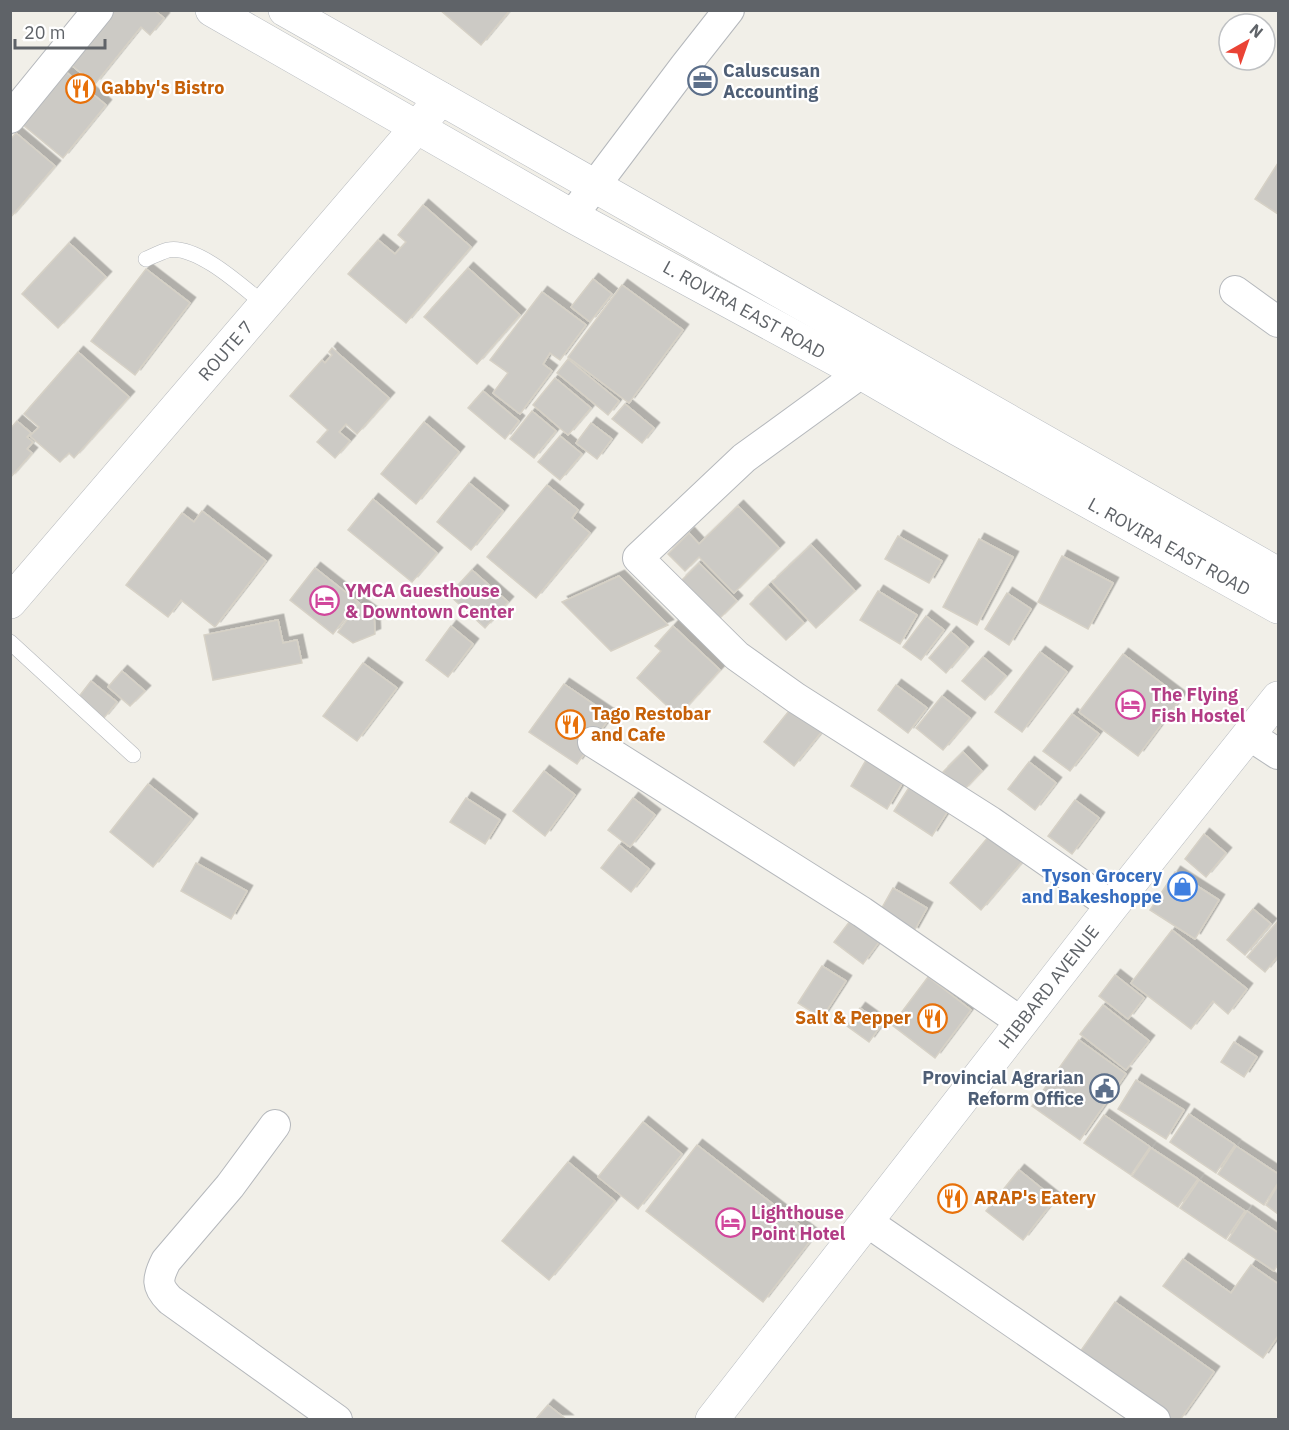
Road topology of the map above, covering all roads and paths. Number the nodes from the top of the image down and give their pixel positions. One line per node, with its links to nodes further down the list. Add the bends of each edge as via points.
1 (98, 10): 6 (street)
2 (212, 10): 7 (main road, L. ROVIRA EAST ROAD)
3 (729, 10): 8 (street)
4 (291, 12): 5 (main road, L. ROVIRA EAST ROAD)
5 (441, 99): 7 (main road, ROUTE 7); 8 (main road, L. ROVIRA EAST ROAD)
6 (10, 118)
7 (418, 127): 9 (main road, L. ROVIRA EAST ROAD); 12 (main road, ROUTE 7)
8 (594, 186): 9 (street); 15 (main road, L. ROVIRA EAST ROAD)
9 (572, 216): 14 (main road, L. ROVIRA EAST ROAD)
10 (146, 259): 12 (lane, via 170,250 191,254 216,265)
11 (1235, 291): 13 (street)
12 (265, 305): 18 (main road, ROUTE 7)
13 (1278, 322)
14 (861, 373): 16 (main road, L. ROVIRA EAST ROAD); 26 (street, via 744,458 638,558 737,656)
15 (972, 400): 16 (main road); 17 (main road, L. ROVIRA EAST ROAD)
16 (956, 428): 19 (main road, L. ROVIRA EAST ROAD)
17 (1278, 574)
18 (10, 602)
19 (1278, 607)
20 (10, 642): 25 (lane)
21 (1278, 698): 22 (main road, HIBBARD AVENUE)
22 (1249, 735): 24 (street); 26 (main road, HIBBARD AVENUE)
23 (593, 742): 27 (street, via 862,912)
24 (1278, 754)
25 (133, 755)
26 (1112, 906): 27 (main road, HIBBARD AVENUE)
27 (1021, 1022): 29 (main road, HIBBARD AVENUE)
28 (275, 1125): 30 (street, via 166,1262 159,1275 160,1290)
29 (866, 1221): 31 (main road, HIBBARD AVENUE); 32 (street)
30 (337, 1419)
31 (712, 1419)
32 (1155, 1419)

